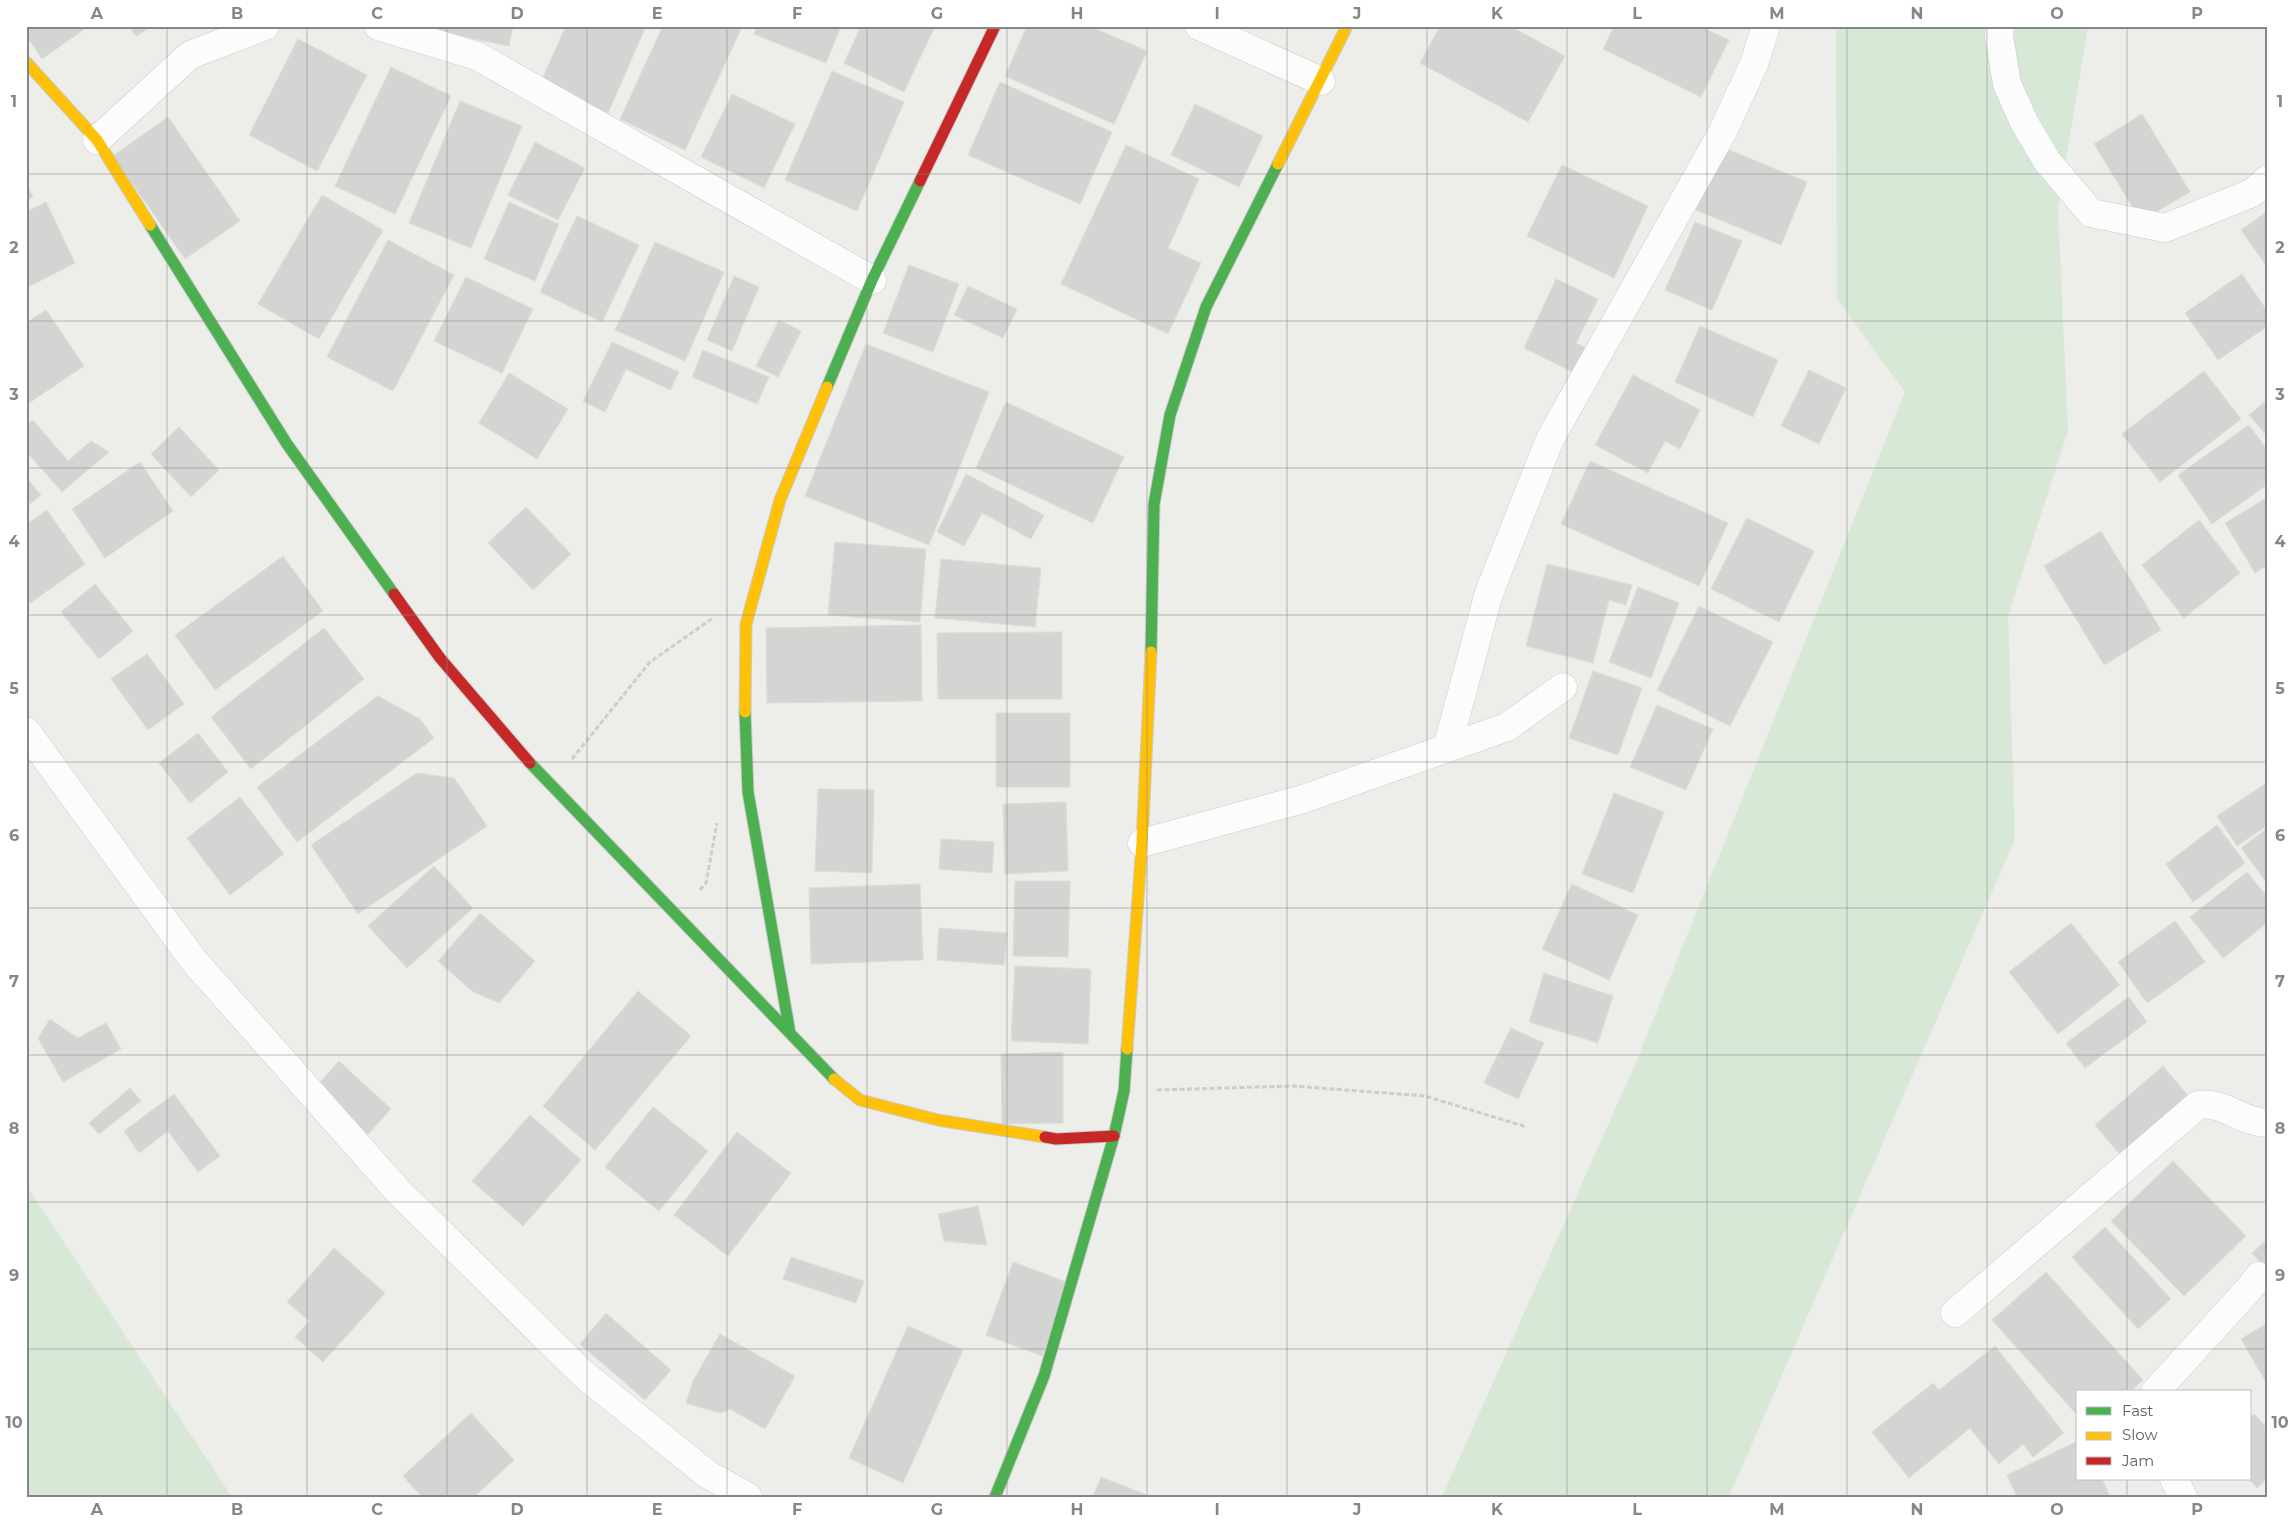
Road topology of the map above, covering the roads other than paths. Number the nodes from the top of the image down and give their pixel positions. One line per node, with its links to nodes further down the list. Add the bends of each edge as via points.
1 (264, 26): 10 (street, via 190,55)
2 (378, 26): 12 (street, via 477,56)
3 (995, 26): 12 (street)
4 (1199, 26): 9 (street)
5 (1347, 26): 9 (street)
6 (1766, 26): 15 (street, via 1754,64 1722,133 1550,439 1489,593)
7 (2000, 26): 11 (street, via 1998,36 2007,84 2024,122 2047,161 2090,213 2165,228 2252,193)
8 (26, 62): 10 (street)
9 (1321, 82): 16 (street, via 1206,307 1170,415 1154,504)
10 (97, 140): 17 (street, via 287,444 440,658 533,767)
11 (2268, 179)
12 (872, 280): 17 (street, via 780,500 746,624 748,792)
13 (1563, 687): 15 (street, via 1508,727)
14 (26, 731): 24 (street, via 194,961 398,1191 582,1373 708,1474)
15 (1447, 748): 16 (street, via 1303,799)
16 (1142, 843): 19 (street, via 1124,1091)
17 (790, 1033): 19 (street, via 830,1076 860,1100 938,1120 1056,1140)
18 (2268, 1123): 21 (street, via 2254,1123 2218,1105 2198,1105)
19 (1114, 1136): 25 (street, via 1044,1376)
20 (2259, 1276): 22 (street)
21 (1955, 1313)
22 (2157, 1390)
23 (2174, 1480): 26 (street)
24 (748, 1497)
25 (995, 1497)
26 (2183, 1497)

